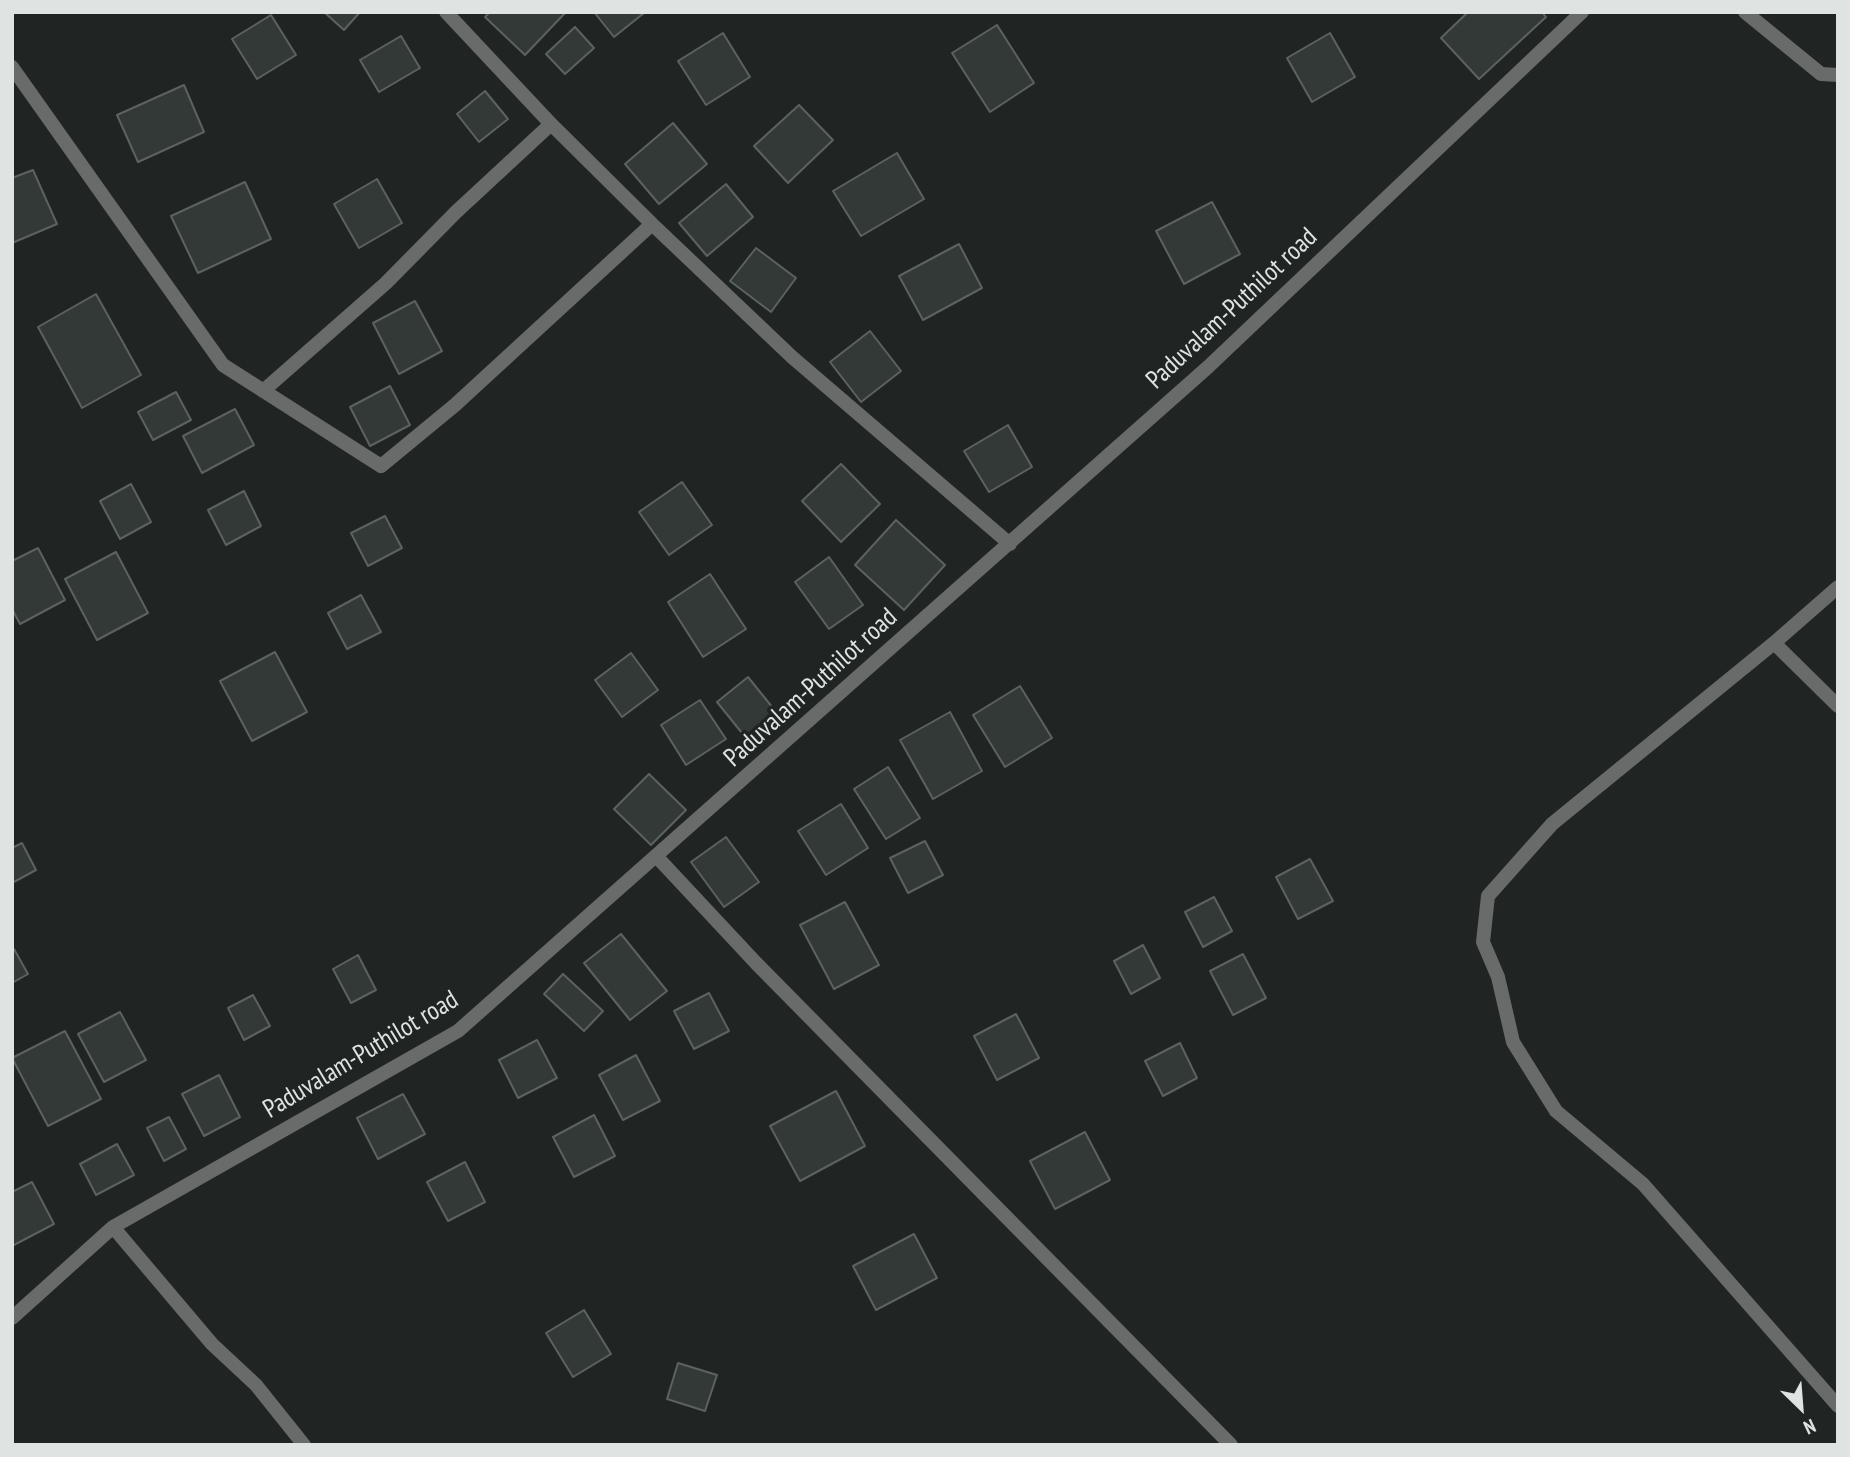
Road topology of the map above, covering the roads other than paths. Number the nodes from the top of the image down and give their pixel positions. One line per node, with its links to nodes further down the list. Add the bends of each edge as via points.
1 (446, 12): 6 (street)
2 (1582, 12): 9 (street, Paduvalam-Puthilot road, via 1208,367)
3 (1745, 12): 5 (street, via 1821,74)
4 (12, 67): 8 (street, via 223,365)
5 (1838, 75)
6 (551, 124): 7 (street); 8 (street, via 386,283)
7 (652, 224): 8 (street, via 456,405 382,466); 9 (street, via 792,357)
8 (263, 391)
9 (1010, 544): 13 (street, Paduvalam-Puthilot road)
10 (1838, 587): 11 (street)
11 (1773, 643): 12 (street); 16 (street, via 1552,824 1488,896 1483,942 1498,978 1513,1042 1556,1111 1643,1184)
12 (1838, 706)
13 (657, 857): 14 (street, Paduvalam-Puthilot road, via 458,1031); 18 (street)
14 (113, 1227): 15 (street, Paduvalam-Puthilot road); 17 (street)
15 (12, 1318)
16 (1838, 1406)
17 (304, 1445)
18 (1231, 1445)

